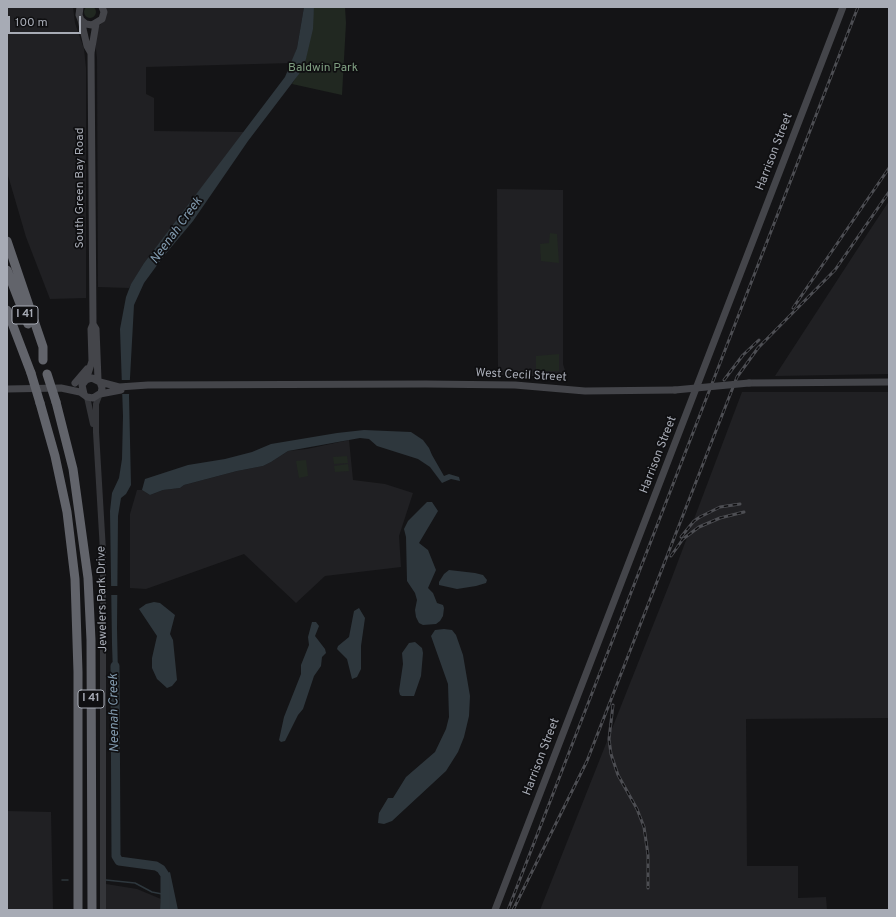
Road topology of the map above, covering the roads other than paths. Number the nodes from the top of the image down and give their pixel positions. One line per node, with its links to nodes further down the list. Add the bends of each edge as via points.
1 (80, 7): 4 (main road, South Green Bay Road)
2 (102, 7): 5 (main road, South Green Bay Road, via 103,16)
3 (843, 7): 25 (main road, Harrison Street)
4 (81, 20): 5 (main road, via 89,25); 6 (main road, South Green Bay Road, via 86,46)
5 (96, 24): 6 (main road, South Green Bay Road)
6 (91, 53): 10 (main road, South Green Bay Road)
7 (7, 241): 11 (highway, via 44,347)
8 (7, 270): 11 (highway, I 41)
9 (7, 310): 22 (highway, I 41, bridge, via 31,373 55,456 67,512 75,579 78,672)
10 (92, 327): 12 (main road, South Green Bay Road, via 96,329); 13 (main road, South Green Bay Road, via 92,365); 15 (main road, via 87,369)
11 (43, 360): 23 (highway, I 41, bridge, via 73,469 88,578 91,640)
12 (99, 378): 13 (main road); 16 (main road, via 112,386); 19 (main road, via 102,388)
13 (85, 381): 15 (main road); 20 (main road, via 82,388)
14 (889, 382): 16 (main road, West Cecil Street, bridge, via 748,383 675,390 585,392 515,385 426,384)
15 (75, 383): 17 (main road)
16 (120, 387): 19 (main road)
17 (61, 388): 18 (main road); 20 (main road)
18 (7, 389)
19 (99, 395): 20 (main road, via 93,398); 21 (street, Jewelers Park Drive, via 96,404)
20 (86, 396): 21 (street, Jewelers Park Drive)
21 (96, 432): 24 (street, Jewelers Park Drive, via 103,551)
22 (78, 910)
23 (92, 910)
24 (103, 910)
25 (495, 910)

